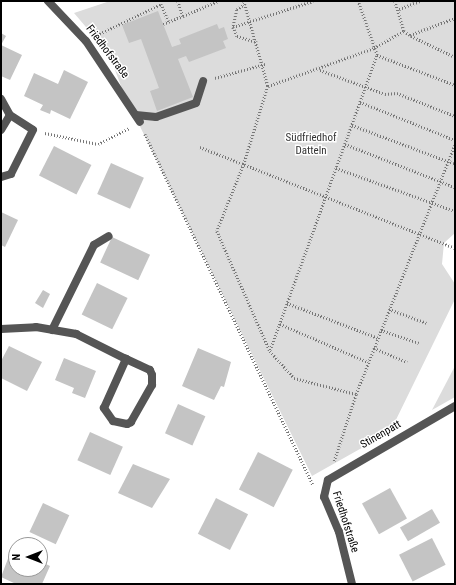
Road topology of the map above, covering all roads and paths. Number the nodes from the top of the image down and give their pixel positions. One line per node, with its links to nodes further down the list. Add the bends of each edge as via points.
1 (48, 1): 18 (street, Friedhofstraße)
2 (178, 1): 10 (path)
3 (218, 1): 10 (path)
4 (313, 1): 13 (path)
5 (358, 1): 20 (path)
6 (395, 1): 9 (path)
7 (420, 1): 9 (path)
8 (245, 2): 13 (path); 15 (path, via 237,10)
9 (399, 9): 16 (path)
10 (183, 16): 12 (path)
11 (455, 18): 17 (path)
12 (169, 22): 14 (path); 18 (path, via 161,4)
13 (251, 22): 15 (path); 19 (path)
14 (163, 24)
15 (233, 27): 19 (path, via 236,36)
16 (404, 31): 17 (path); 20 (path)
17 (410, 35): 22 (path)
18 (86, 41): 33 (street, Friedhofstraße)
19 (257, 42): 23 (path)
20 (374, 48): 21 (path); 24 (path)
21 (377, 55): 26 (path); 28 (path)
22 (455, 57)
23 (265, 64): 25 (path); 27 (path)
24 (320, 69): 27 (path); 28 (path)
25 (203, 81): 33 (street, via 196,103 156,117)
26 (455, 85)
27 (268, 86): 42 (path)
28 (366, 87): 30 (path); 32 (path, via 385,94 397,92)
29 (1, 99): 31 (street)
30 (360, 102): 34 (path); 37 (path)
31 (10, 115): 35 (street); 36 (street)
32 (455, 116)
33 (138, 119): 36 (path, via 98,144); 71 (path, via 314,487)
34 (352, 125): 38 (path); 41 (path)
35 (1, 130)
36 (33, 130): 45 (street, via 11,174)
37 (455, 140)
38 (345, 144): 44 (path); 46 (path)
39 (455, 144): 41 (path)
40 (200, 147): 42 (path)
41 (448, 161): 43 (path); 46 (path)
42 (244, 164): 48 (path); 64 (path, via 217,231)
43 (455, 164)
44 (336, 168): 48 (path); 49 (path)
45 (1, 177)
46 (441, 181): 47 (path); 49 (path)
47 (455, 187)
48 (325, 198): 52 (path); 54 (path)
49 (432, 203): 50 (path); 52 (path)
50 (455, 211)
51 (109, 236): 59 (street, via 94,246)
52 (418, 236): 53 (path); 55 (path)
53 (455, 248)
54 (287, 303): 57 (path); 61 (path)
55 (389, 309): 56 (path); 60 (path)
56 (427, 323)
57 (280, 324): 64 (path); 66 (path)
58 (1, 329): 59 (street)
59 (52, 330): 65 (street, via 76,334)
60 (381, 330): 61 (path); 62 (path)
61 (378, 338): 63 (path)
62 (420, 343)
63 (374, 348): 66 (path); 67 (path)
64 (270, 351): 68 (path, via 294,378)
65 (126, 359): 65 (street, via 150,370 152,385 131,422 120,424 108,417 104,408)
66 (368, 362): 68 (path)
67 (407, 362)
68 (356, 394): 70 (path, via 334,458)
69 (455, 406): 70 (street, Stinenpatt)
70 (337, 473): 71 (street, Stinenpatt)
71 (323, 490): 72 (street, Friedhofstraße)
72 (352, 584)

